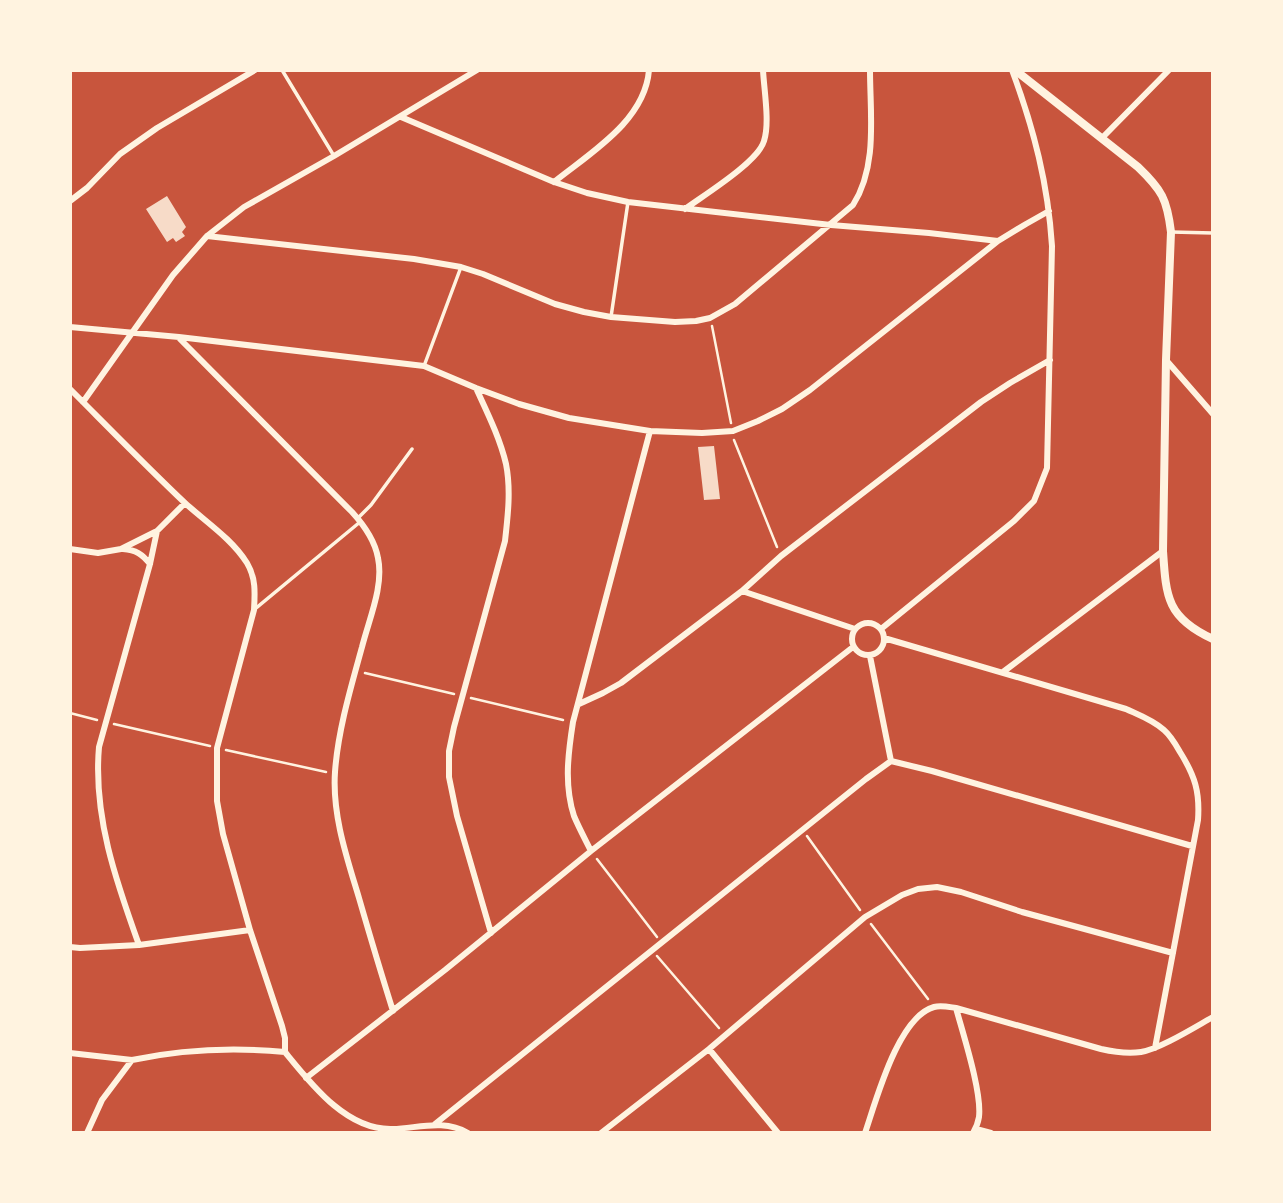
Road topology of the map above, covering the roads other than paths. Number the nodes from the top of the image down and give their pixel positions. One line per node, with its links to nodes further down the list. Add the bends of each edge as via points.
1 (255, 70): 13 (street, via 120,154)
2 (282, 70): 11 (lane)
3 (477, 70): 9 (street)
4 (649, 70): 12 (street, via 643,97 633,113)
5 (763, 70): 15 (street, via 764,143 754,157)
6 (870, 70): 17 (street, via 867,173 853,205)
7 (1013, 70): 10 (street); 16 (street, via 1037,145)
8 (1169, 70): 10 (street)
9 (401, 117): 11 (street); 12 (street)
10 (1102, 138): 18 (street, via 1162,193)
11 (334, 156): 20 (street, via 244,207)
12 (554, 182): 14 (street)
13 (70, 201)
14 (628, 202): 15 (street); 23 (lane)
15 (685, 209): 17 (street)
16 (1049, 211): 21 (street); 27 (street)
17 (831, 225): 21 (street); 23 (street, via 710,318)
18 (1171, 232): 19 (lane); 28 (street)
19 (1213, 233)
20 (207, 236): 22 (street); 25 (street)
21 (998, 242): 34 (street, via 782,409 733,431)
22 (461, 267): 23 (street, via 555,304); 29 (lane)
23 (611, 317)
24 (70, 327): 25 (street)
25 (130, 333): 26 (street); 32 (street)
26 (178, 337): 29 (street); 37 (street)
27 (1049, 360): 43 (street, via 981,402); 46 (street, via 1047,468 1034,500)
28 (1166, 360): 33 (street); 41 (street)
29 (424, 366): 30 (street)
30 (476, 388): 34 (street, via 569,418); 57 (street, via 506,465 508,513 505,541 449,751 449,777)
31 (70, 389): 32 (street)
32 (83, 402): 36 (street)
33 (1213, 414)
34 (650, 431): 52 (street)
35 (412, 449): 37 (lane)
36 (186, 503): 38 (street); 44 (street, via 229,541 247,564 253,576)
37 (359, 520): 44 (lane); 62 (street, via 372,540 380,574 339,743 336,800 345,852)
38 (157, 531): 40 (street); 42 (street)
39 (70, 549): 40 (street, via 98,553)
40 (121, 549): 42 (street, via 134,550)
41 (1163, 551): 48 (street, via 1172,607 1189,626); 51 (street)
42 (150, 564): 58 (street, via 105,722 97,771 106,841)
43 (742, 591): 45 (street); 52 (street, via 621,683)
44 (254, 610): 56 (street, via 217,748 217,801)
45 (855, 629): 46 (street, via 868,623); 49 (street)
46 (881, 629): 47 (street)
47 (884, 638): 50 (street, via 878,652); 51 (street)
48 (1213, 639)
49 (853, 647): 50 (street); 55 (street)
50 (870, 656): 53 (street)
51 (1003, 672): 54 (street, via 1126,709 1166,732 1196,786 1198,820)
52 (579, 704): 55 (street, via 567,771 574,815)
53 (891, 761): 54 (street); 70 (street)
54 (1192, 846): 60 (street)
55 (591, 851): 57 (street)
56 (250, 930): 58 (street); 66 (street, via 282,1026)
57 (491, 933): 62 (street)
58 (139, 945): 59 (street)
59 (70, 947)
60 (1173, 953): 64 (street); 65 (street, via 961,892 918,889 865,917)
61 (956, 1007): 64 (street, via 1116,1052); 71 (street, via 977,1095 979,1117); 76 (street, via 934,1007 912,1023 890,1062)
62 (393, 1011): 69 (street)
63 (1213, 1017): 64 (street)
64 (1155, 1048)
65 (709, 1049): 74 (street); 75 (street)
66 (285, 1052): 68 (street, via 205,1049); 69 (street)
67 (70, 1053): 68 (street)
68 (132, 1060): 72 (street, via 102,1100)
69 (306, 1078): 70 (street, via 332,1104 370,1125 389,1129)
70 (435, 1124): 73 (street)
71 (974, 1131): 77 (street)
72 (87, 1133)
73 (468, 1133)
74 (601, 1133)
75 (778, 1133)
76 (864, 1133)
77 (991, 1133)

